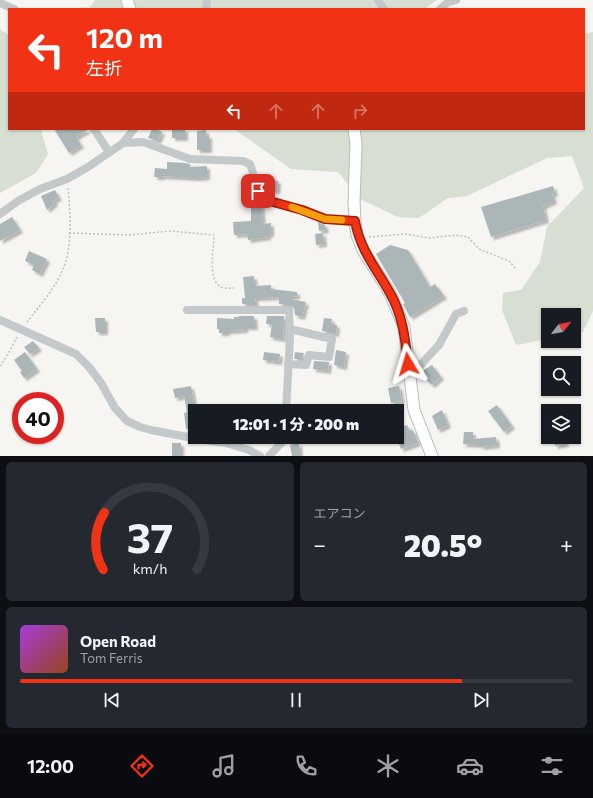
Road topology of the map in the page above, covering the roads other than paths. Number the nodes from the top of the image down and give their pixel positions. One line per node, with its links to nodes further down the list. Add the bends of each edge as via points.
1 (456, 0): 4 (street, via 448,2)
2 (0, 3): 3 (street)
3 (12, 8)
4 (441, 8)
5 (95, 130): 9 (street)
6 (133, 130): 8 (street)
7 (354, 130): 11 (street)
8 (123, 143): 9 (street); 11 (street, via 143,142 190,160 243,161 250,164 258,191 266,200 325,219)
9 (109, 152): 10 (street, via 67,179 40,189)
10 (0, 214)
11 (355, 221): 17 (street, via 363,250 390,293 404,327)
12 (187, 310): 15 (street, via 289,310)
13 (464, 311): 17 (street, via 456,314 439,345)
14 (0, 320): 20 (street, via 76,354 90,367 115,408 127,421 151,430 226,443)
15 (290, 329): 16 (street); 16 (street, via 332,339 329,357 309,355 306,365)
16 (288, 364): 18 (street)
17 (410, 376): 22 (street, via 414,410)
18 (286, 404)
19 (280, 444): 21 (street)
20 (260, 456)
21 (269, 456)
22 (432, 456)

